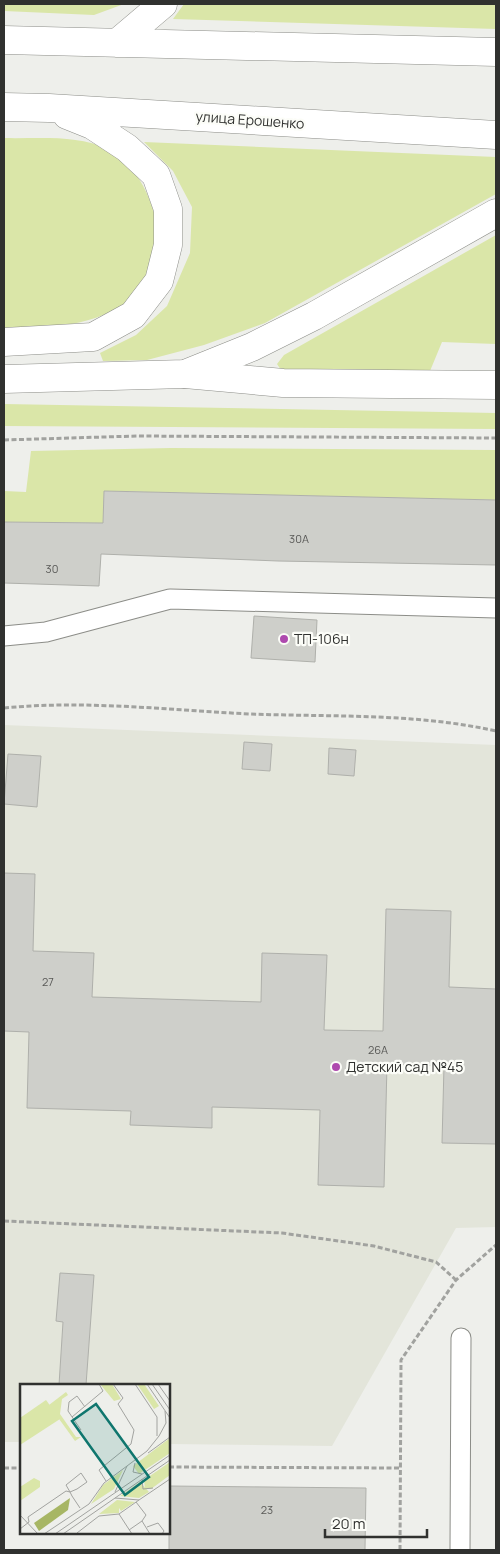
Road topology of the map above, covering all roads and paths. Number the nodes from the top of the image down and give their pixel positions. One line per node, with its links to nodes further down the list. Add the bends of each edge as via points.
1 (162, 4): 3 (main road)
2 (4, 40): 3 (main road)
3 (117, 43): 4 (main road)
4 (496, 52)
5 (4, 107): 6 (main road, улица Ерошенко)
6 (49, 108): 7 (main road, улица Ерошенко); 9 (main road, via 92,125 127,148 156,175 168,209 168,245 159,281 133,315 93,337)
7 (496, 135)
8 (496, 213): 10 (main road, via 314,316 252,347)
9 (4, 342)
10 (185, 374): 11 (main road); 12 (main road, via 283,383)
11 (4, 379)
12 (496, 385)
13 (496, 438): 14 (path, via 137,436)
14 (4, 440)
15 (496, 608): 16 (lane, via 170,599 46,632)
16 (4, 636)
17 (4, 708): 18 (path, via 109,707 367,716 461,723)
18 (496, 731)
19 (4, 1221): 21 (path, via 282,1233 374,1246 436,1262)
20 (496, 1245): 21 (path)
21 (456, 1280): 26 (path, via 401,1360)
22 (461, 1338): 28 (lane)
23 (170, 1467): 26 (path)
24 (4, 1468): 25 (path)
25 (20, 1468)
26 (400, 1468): 27 (path)
27 (400, 1550)
28 (460, 1550)

